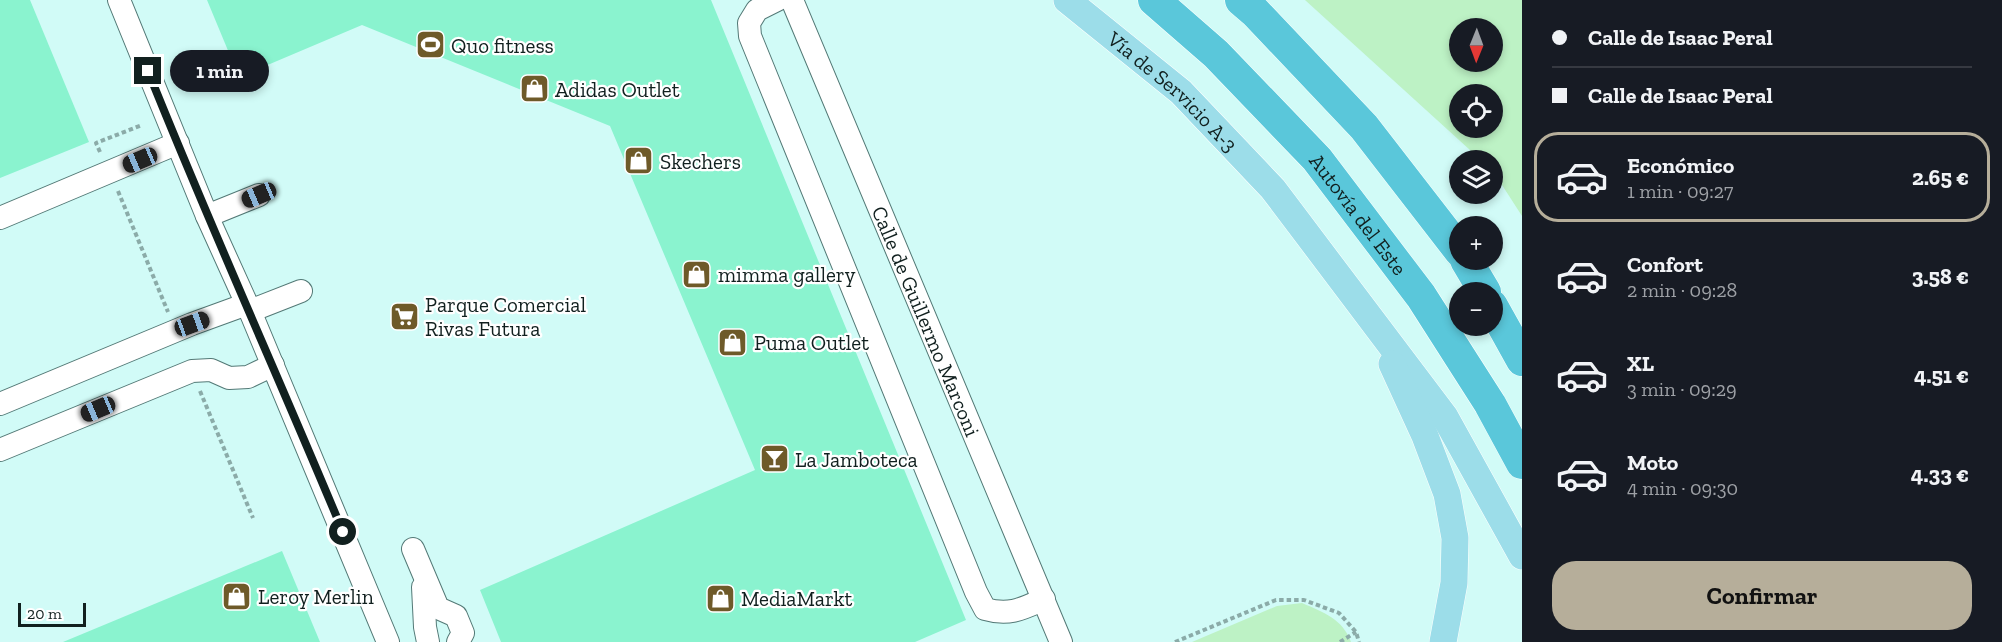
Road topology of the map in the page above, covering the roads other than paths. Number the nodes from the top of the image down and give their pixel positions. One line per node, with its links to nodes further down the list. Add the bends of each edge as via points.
1 (119, 0): 7 (street)
2 (777, 0): 24 (street, via 757,10 749,22 750,36 976,592 985,609 999,613)
3 (792, 0): 24 (street, Calle de Guillermo Marconi)
4 (1067, 0): 14 (main road, Vía de Servicio A-3, via 1181,92 1273,189)
5 (1154, 0): 20 (highway, Autovía del Este, via 1216,54 1317,159 1420,296 1490,404)
6 (1242, 0): 11 (highway, via 1364,127)
7 (178, 143): 9 (street); 10 (street)
8 (259, 195): 9 (street)
9 (207, 216): 13 (street)
10 (0, 218)
11 (1449, 237)
12 (301, 291): 13 (street)
13 (248, 307): 17 (street); 18 (street, via 192,324)
14 (1372, 319): 22 (main road, via 1445,417); 29 (main road, via 1447,494 1455,538 1454,583)
15 (1503, 326): 16 (highway)
16 (1522, 360)
17 (273, 365): 19 (street, via 248,377 229,378 211,370 192,371); 25 (street)
18 (0, 404)
19 (0, 450)
20 (1522, 463)
21 (413, 549): 23 (street)
22 (1522, 555)
23 (422, 571): 26 (street); 27 (street, via 438,608 456,616 463,633)
24 (1044, 599): 28 (street, Calle de Guillermo Marconi)
25 (388, 642)
26 (429, 642)
27 (458, 642)
28 (1061, 642)
29 (1443, 642)

